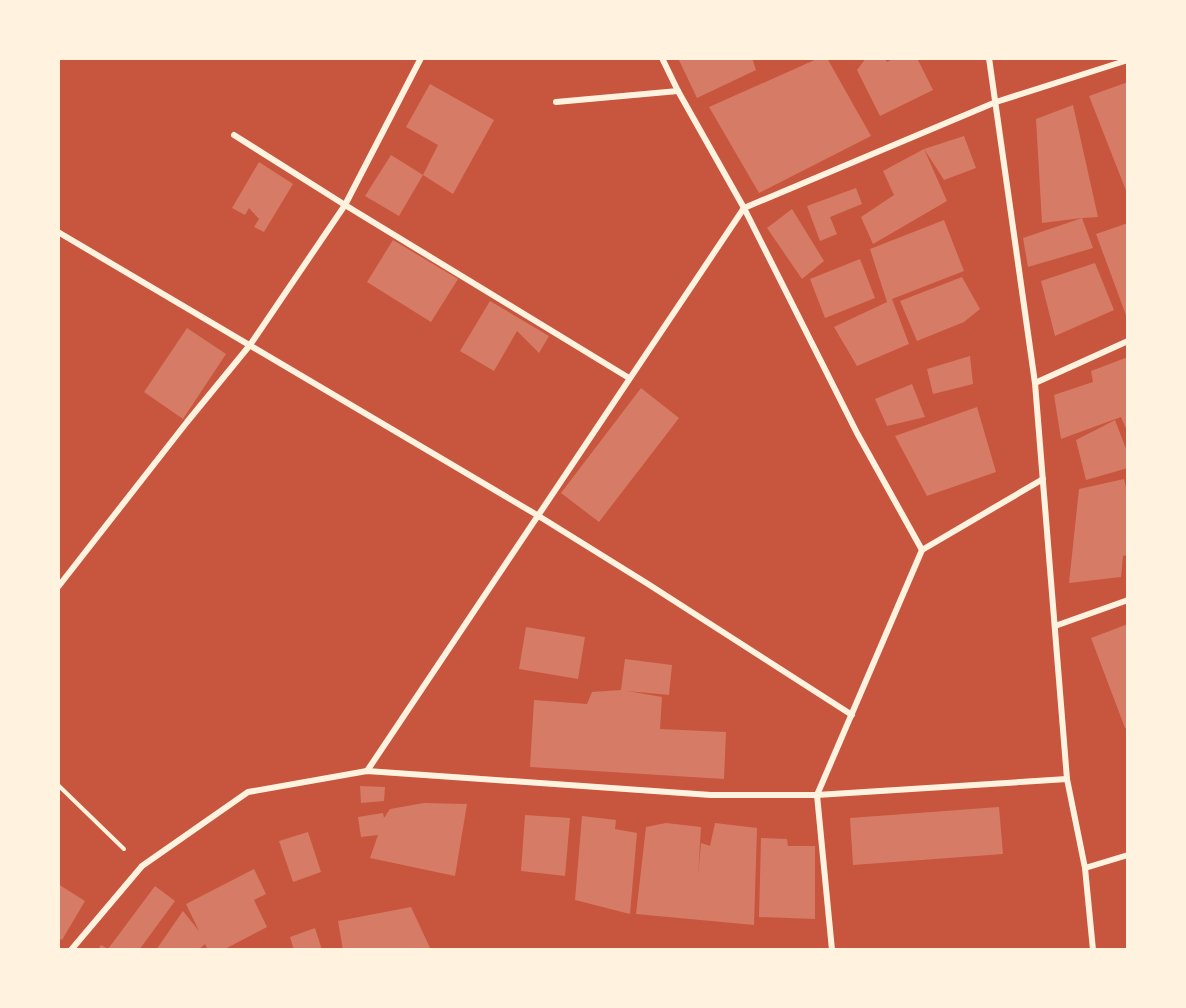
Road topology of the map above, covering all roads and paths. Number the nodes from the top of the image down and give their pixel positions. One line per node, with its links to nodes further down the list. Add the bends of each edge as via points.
1 (421, 58): 9 (street)
2 (662, 58): 5 (street)
3 (989, 58): 7 (street)
4 (1128, 60): 7 (street)
5 (678, 91): 6 (street); 10 (street)
6 (556, 102)
7 (996, 102): 10 (street); 15 (street)
8 (234, 135): 9 (street)
9 (345, 205): 13 (street); 14 (street)
10 (744, 208): 14 (street); 18 (street, via 857,433)
11 (58, 232): 13 (street)
12 (1128, 341): 15 (street)
13 (250, 345): 17 (street); 19 (street)
14 (629, 378): 17 (street)
15 (1035, 383): 16 (street)
16 (1043, 479): 18 (street); 21 (street)
17 (537, 515): 22 (street); 23 (street)
18 (922, 550): 22 (street)
19 (58, 587)
20 (1128, 600): 21 (street)
21 (1055, 626): 24 (street)
22 (852, 714): 26 (street)
23 (367, 771): 26 (street, via 711,795); 28 (street, via 248,792)
24 (1067, 778): 26 (street); 29 (street)
25 (58, 785): 28 (path)
26 (817, 795): 31 (street)
27 (1128, 855): 29 (street)
28 (141, 866): 30 (street)
29 (1084, 868): 32 (street)
30 (71, 950)
31 (832, 950)
32 (1093, 950)

